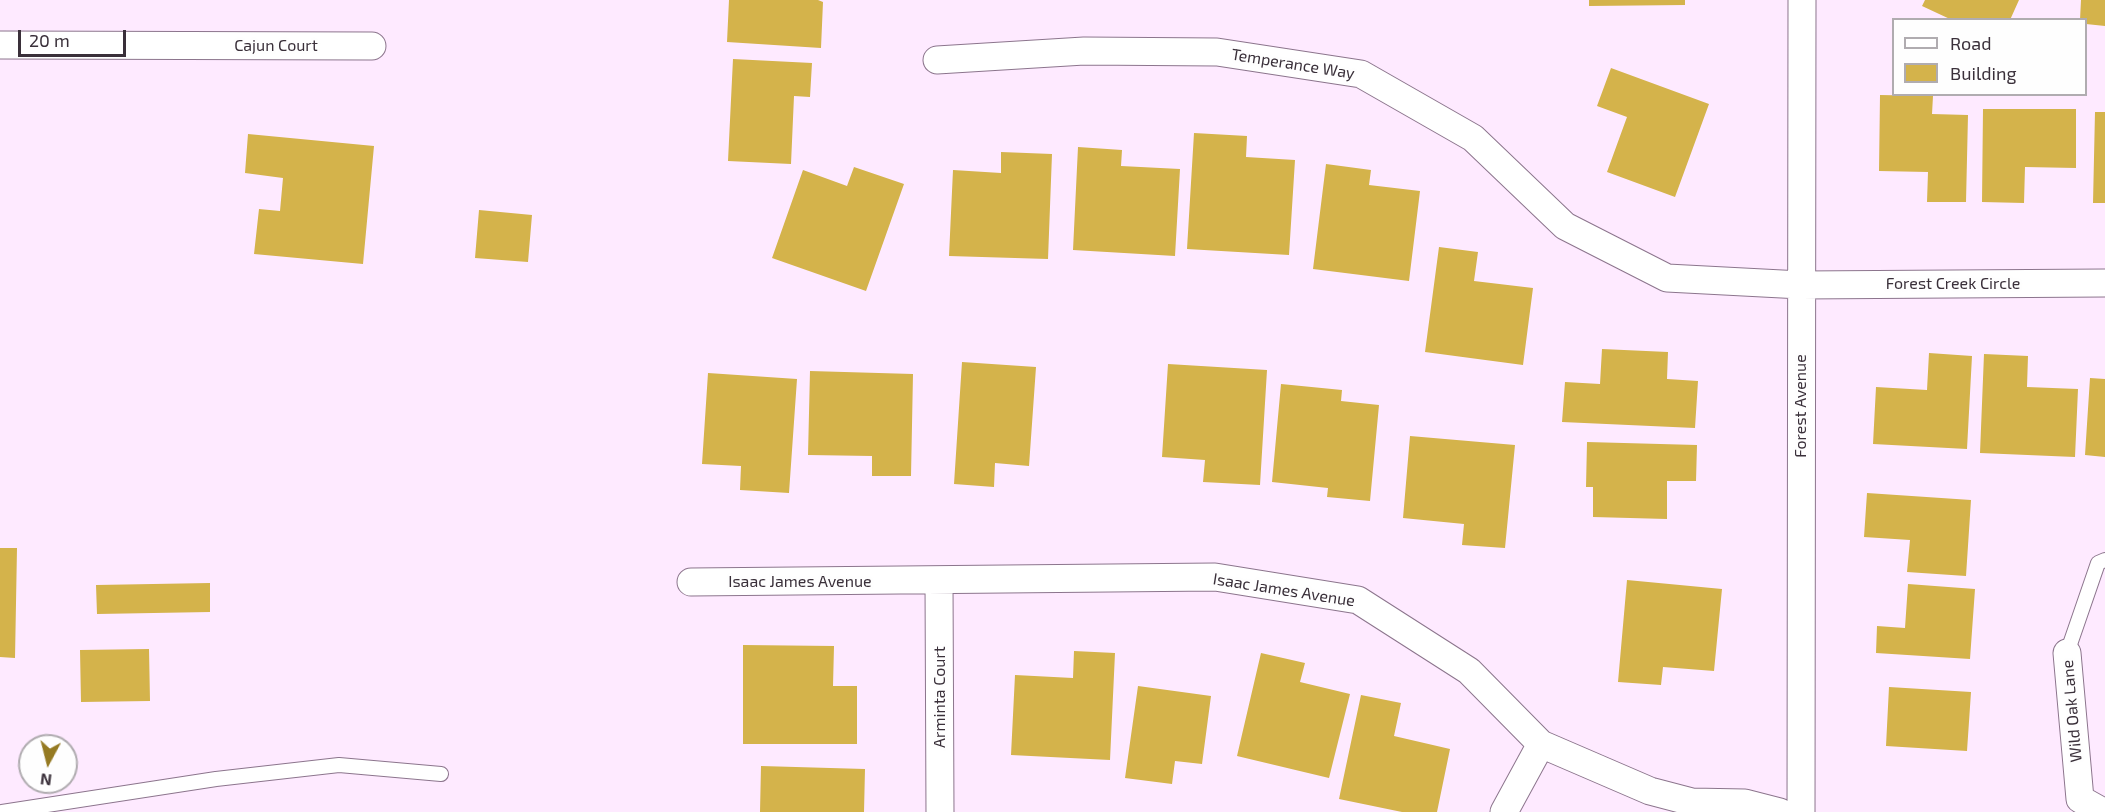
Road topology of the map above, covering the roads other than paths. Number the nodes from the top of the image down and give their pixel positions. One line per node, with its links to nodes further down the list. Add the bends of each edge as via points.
1 (1802, 0): 6 (street, Forest Avenue)
2 (0, 45): 3 (street, Cajun Court)
3 (372, 46)
4 (937, 60): 6 (street, Temperance Way, via 1084,51 1217,52 1361,74 1473,138 1565,226 1667,278)
5 (2105, 283): 6 (street, Forest Creek Circle)
6 (1800, 285): 18 (street, Forest Avenue)
7 (2105, 560): 10 (lane, Wild Oak Lane, via 2098,563)
8 (939, 581): 9 (street, Isaac James Avenue); 11 (street, Isaac James Avenue, via 1215,577 1358,600 1469,670); 15 (street, Arminta Court)
9 (691, 582)
10 (2067, 653): 13 (street, Wild Oak Lane)
11 (1541, 744): 16 (street); 17 (street, Isaac James Avenue, via 1650,791 1692,802 1745,803)
12 (441, 774): 14 (lane, via 339,765 216,779)
13 (2081, 808)
14 (2, 812)
15 (940, 812)
16 (1504, 812)
17 (1779, 812)
18 (1801, 812)

